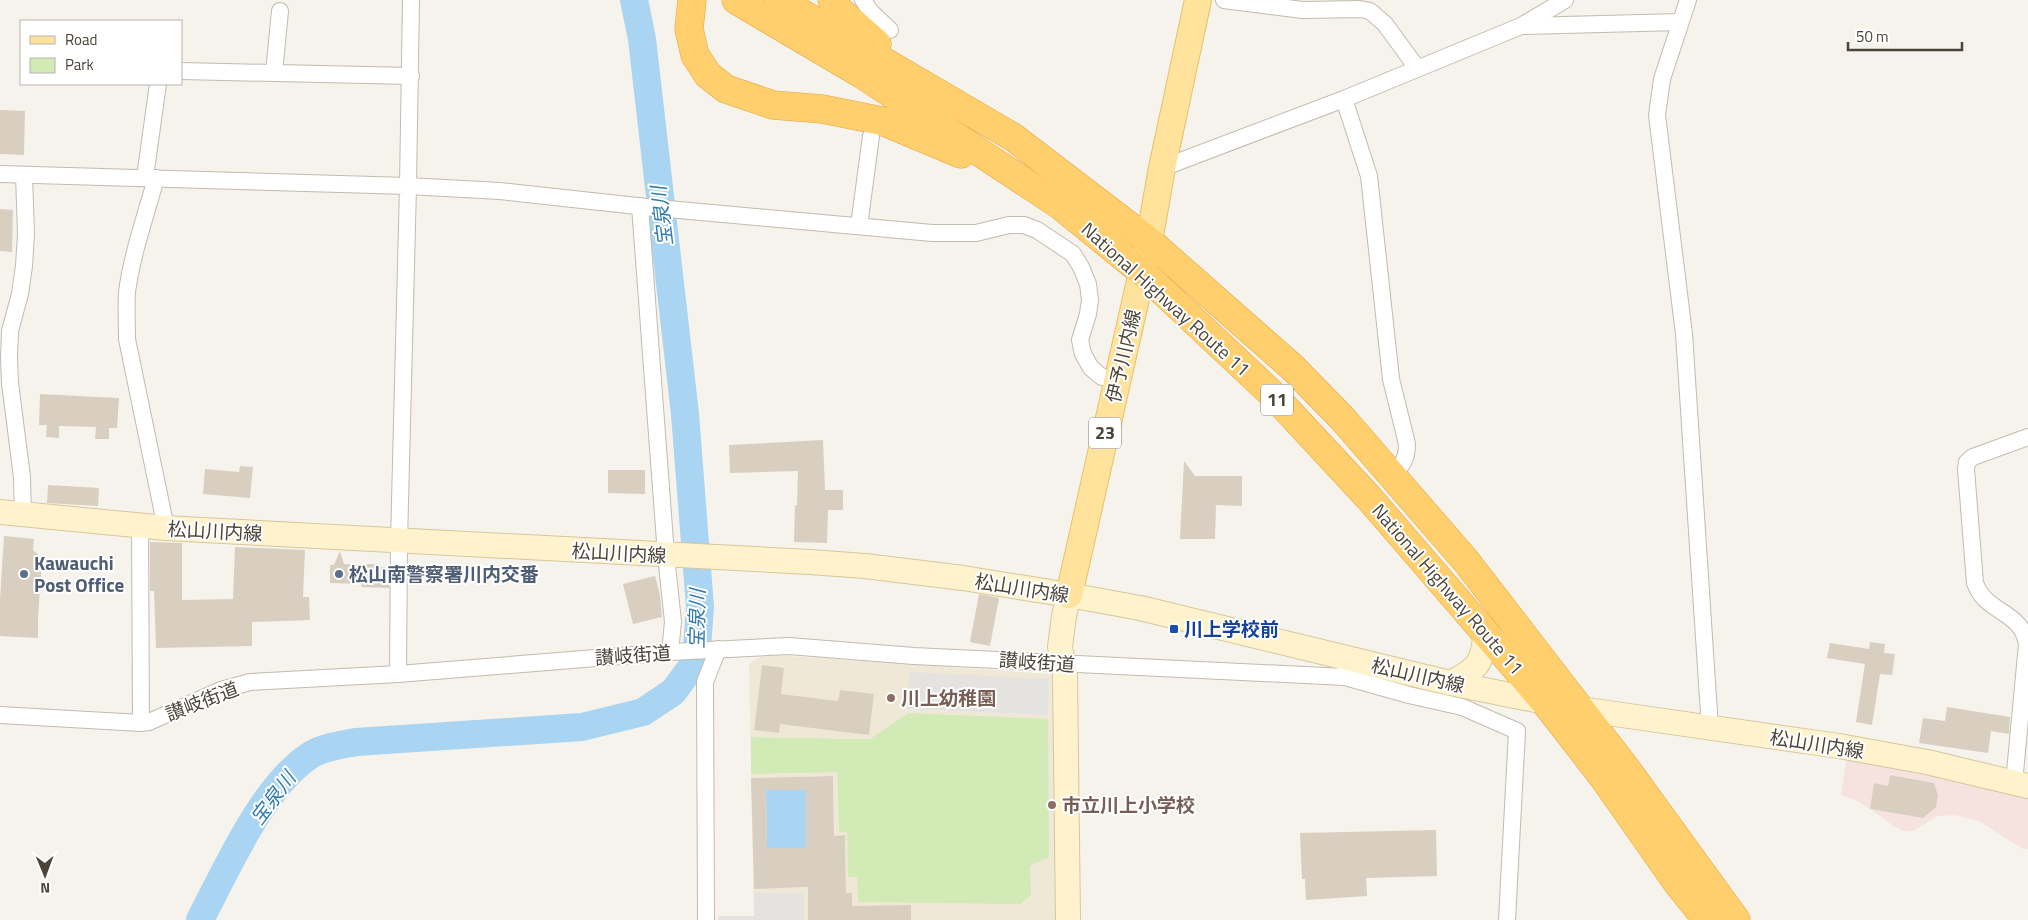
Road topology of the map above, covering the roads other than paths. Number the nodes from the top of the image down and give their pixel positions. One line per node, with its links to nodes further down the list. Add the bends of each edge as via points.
1 (411, 0): 18 (street)
2 (736, 0): 23 (highway, National Highway Route 11 / 11, via 863,75)
3 (779, 0): 22 (highway, National Highway Route 11 / 11)
4 (832, 0): 22 (highway, via 872,41 915,70 996,116)
5 (863, 0): 14 (street)
6 (1198, 0): 24 (main road, 伊予川内線 / 23)
7 (1224, 0): 15 (street, via 1303,10 1370,11 1385,24)
8 (1565, 0): 13 (street)
9 (1688, 0): 12 (street)
10 (692, 2): 23 (highway, via 689,30 696,55 708,74 726,89 773,105 822,109 882,121 968,157)
11 (280, 11): 17 (street)
12 (1680, 22): 13 (street); 54 (street, via 1662,79 1658,115 1684,334)
13 (1521, 26): 15 (street)
14 (890, 30)
15 (1417, 68): 20 (street)
16 (182, 71): 17 (street)
17 (274, 73): 18 (street)
18 (411, 76): 28 (street)
19 (158, 85): 27 (street)
20 (1344, 99): 24 (street); 35 (street, via 1369,176 1391,380 1407,444 1403,464)
21 (871, 136): 30 (street)
22 (1013, 137): 31 (highway, National Highway Route 11 / 11)
23 (998, 164): 32 (highway, National Highway Route 11 / 11, via 1061,206)
24 (1162, 168): 31 (main road, 伊予川内線 / 23)
25 (0, 174): 26 (street)
26 (24, 175): 27 (street); 37 (street, via 24,266 10,331 9,357)
27 (150, 178): 28 (street); 39 (street, via 127,292 127,322 131,358)
28 (408, 186): 29 (street, via 500,191); 40 (street)
29 (643, 206): 30 (street); 41 (street)
30 (859, 226): 33 (street, via 956,234 1024,225 1037,230 1072,254 1081,267 1090,300 1080,340 1083,354 1090,368 1102,378)
31 (1149, 241): 32 (main road, 伊予川内線 / 23); 35 (highway, National Highway Route 11 / 11, via 1292,367)
32 (1142, 272): 33 (main road, 伊予川内線 / 23); 43 (highway, National Highway Route 11 / 11, via 1272,394 1369,498 1452,592)
33 (1117, 380): 42 (main road, 伊予川内線 / 23)
34 (2028, 436): 55 (street, via 1973,457 1967,462 1966,469 1979,594 2019,625 2027,644)
35 (1393, 475): 51 (highway, National Highway Route 11 / 11, via 1466,560)
36 (0, 512): 37 (main road, 松山川内線)
37 (23, 516): 38 (main road, 松山川内線)
38 (140, 526): 39 (main road, 松山川内線); 53 (street)
39 (166, 528): 40 (main road, 松山川内線)
40 (399, 542): 41 (main road, 松山川内線); 48 (street)
41 (671, 555): 42 (main road, 松山川内線, via 865,566); 45 (street)
42 (1069, 595): 46 (main road, via 1060,647); 47 (main road, 松山川内線, via 1140,608)
43 (1485, 635): 49 (main road, via 1479,661 1469,674); 50 (highway, National Highway Route 11 / 11)
44 (714, 649): 45 (street, 讃岐街道); 46 (street, 讃岐街道, via 788,646); 56 (street, via 705,689)
45 (673, 652): 48 (street, 讃岐街道)
46 (1063, 664): 47 (street, 讃岐街道); 57 (main road)
47 (1346, 668): 49 (main road, 松山川内線); 58 (street, 讃岐街道, via 1408,695 1462,707 1517,731)
48 (398, 674): 53 (street, 讃岐街道, via 250,682 221,690)
49 (1450, 683): 50 (main road, 松山川内線)
50 (1544, 701): 51 (main road, 松山川内線); 59 (highway, National Highway Route 11 / 11)
51 (1580, 709): 54 (main road, 松山川内線); 60 (highway, National Highway Route 11 / 11, via 1626,767)
52 (0, 715): 53 (street, 讃岐街道)
53 (142, 723)
54 (1710, 728): 55 (main road, 松山川内線, via 1878,753)
55 (2021, 784)
56 (706, 920)
57 (1068, 920)
58 (1507, 920)
59 (1707, 920)
60 (1736, 920)

